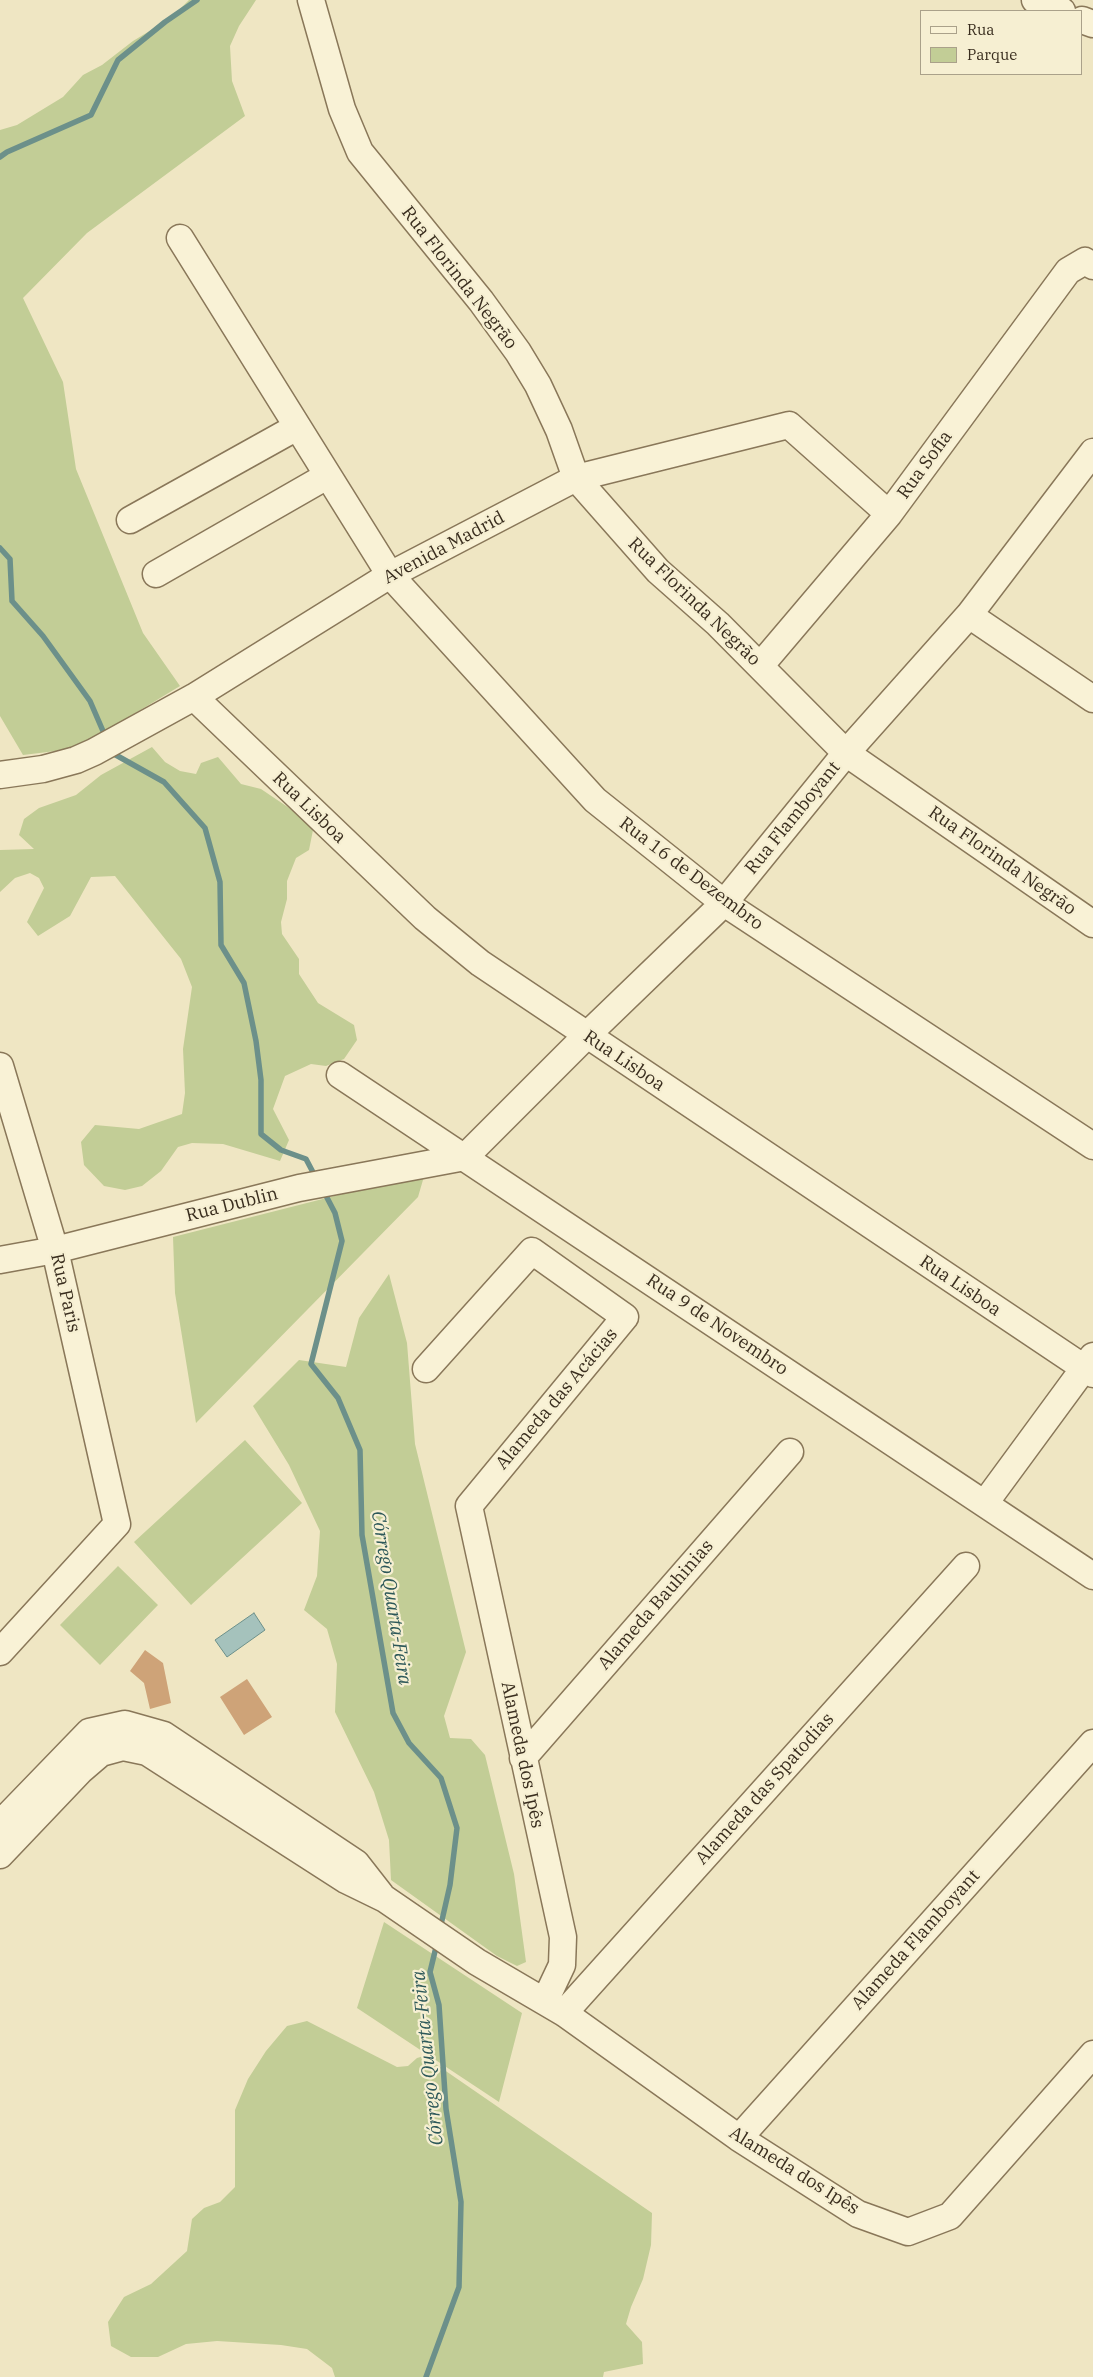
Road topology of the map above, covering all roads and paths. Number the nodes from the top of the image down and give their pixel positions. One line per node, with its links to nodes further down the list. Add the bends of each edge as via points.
1 (311, 0): 9 (street, Rua Florinda Negrão, via 342,109 360,152 481,301 518,352 559,430)
2 (1035, 0): 3 (street)
3 (1060, 10)
4 (180, 238): 6 (street, Rua 16 de Dezembro)
5 (1089, 264): 10 (street, Rua Sofia, via 1068,271)
6 (297, 427): 8 (street, Rua 16 de Dezembro); 11 (street)
7 (1091, 460): 14 (street, Rua Flamboyant)
8 (327, 476): 12 (street); 13 (street, Rua 16 de Dezembro)
9 (576, 478): 10 (street, Avenida Madrid, via 789,426); 13 (street, Avenida Madrid); 15 (street, Rua Florinda Negrão, via 658,572)
10 (889, 514): 15 (street, Rua Sofia)
11 (130, 520)
12 (156, 574)
13 (390, 575): 16 (street, Avenida Madrid); 20 (street, Rua 16 de Dezembro, via 595,800)
14 (969, 615): 17 (street); 18 (street, Rua Flamboyant)
15 (760, 666): 18 (street, Rua Florinda Negrão)
16 (194, 697): 19 (street, Avenida Madrid, via 76,760); 22 (street, Rua Lisboa, via 425,918 480,963)
17 (1093, 699)
18 (846, 753): 20 (street, Rua Flamboyant); 21 (street, Rua Florinda Negrão)
19 (0, 775)
20 (724, 903): 22 (street, Rua Flamboyant); 25 (street, Rua 16 de Dezembro)
21 (1093, 924)
22 (586, 1036): 26 (street, Rua Flamboyant); 29 (street, Rua Lisboa)
23 (0, 1066): 27 (street, Rua Paris)
24 (340, 1075): 26 (street, Rua 9 de Novembro)
25 (1093, 1146)
26 (465, 1157): 27 (street, Rua Dublin, via 299,1188); 32 (street, Rua 9 de Novembro)
27 (55, 1250): 28 (street, Rua Dublin); 36 (street, Rua Paris, via 117,1524)
28 (0, 1260)
29 (1090, 1366): 32 (street)
30 (426, 1369): 33 (street, Alameda das Acácias, via 532,1251 625,1317)
31 (790, 1452): 39 (street, Alameda Bauhinias)
32 (985, 1503): 35 (street, Rua 9 de Novembro)
33 (468, 1506): 39 (street, Alameda dos Ipês)
34 (966, 1566): 42 (street, Alameda das Spatodias)
35 (1093, 1576)
36 (0, 1652)
37 (95, 1743): 40 (street); 41 (street, Alameda dos Ipês, via 80,1771); 42 (street, Alameda dos Ipês, via 125,1724 356,1862 385,1899 477,1962)
38 (1093, 1743): 44 (street, Alameda Flamboyant)
39 (522, 1758): 42 (street, Alameda dos Ipês, via 563,1937)
40 (0, 1824)
41 (0, 1855)
42 (555, 2007): 44 (street, Alameda dos Ipês)
43 (1093, 2054): 44 (street, Alameda dos Ipês, via 950,2216 908,2232 858,2214)
44 (739, 2138)

